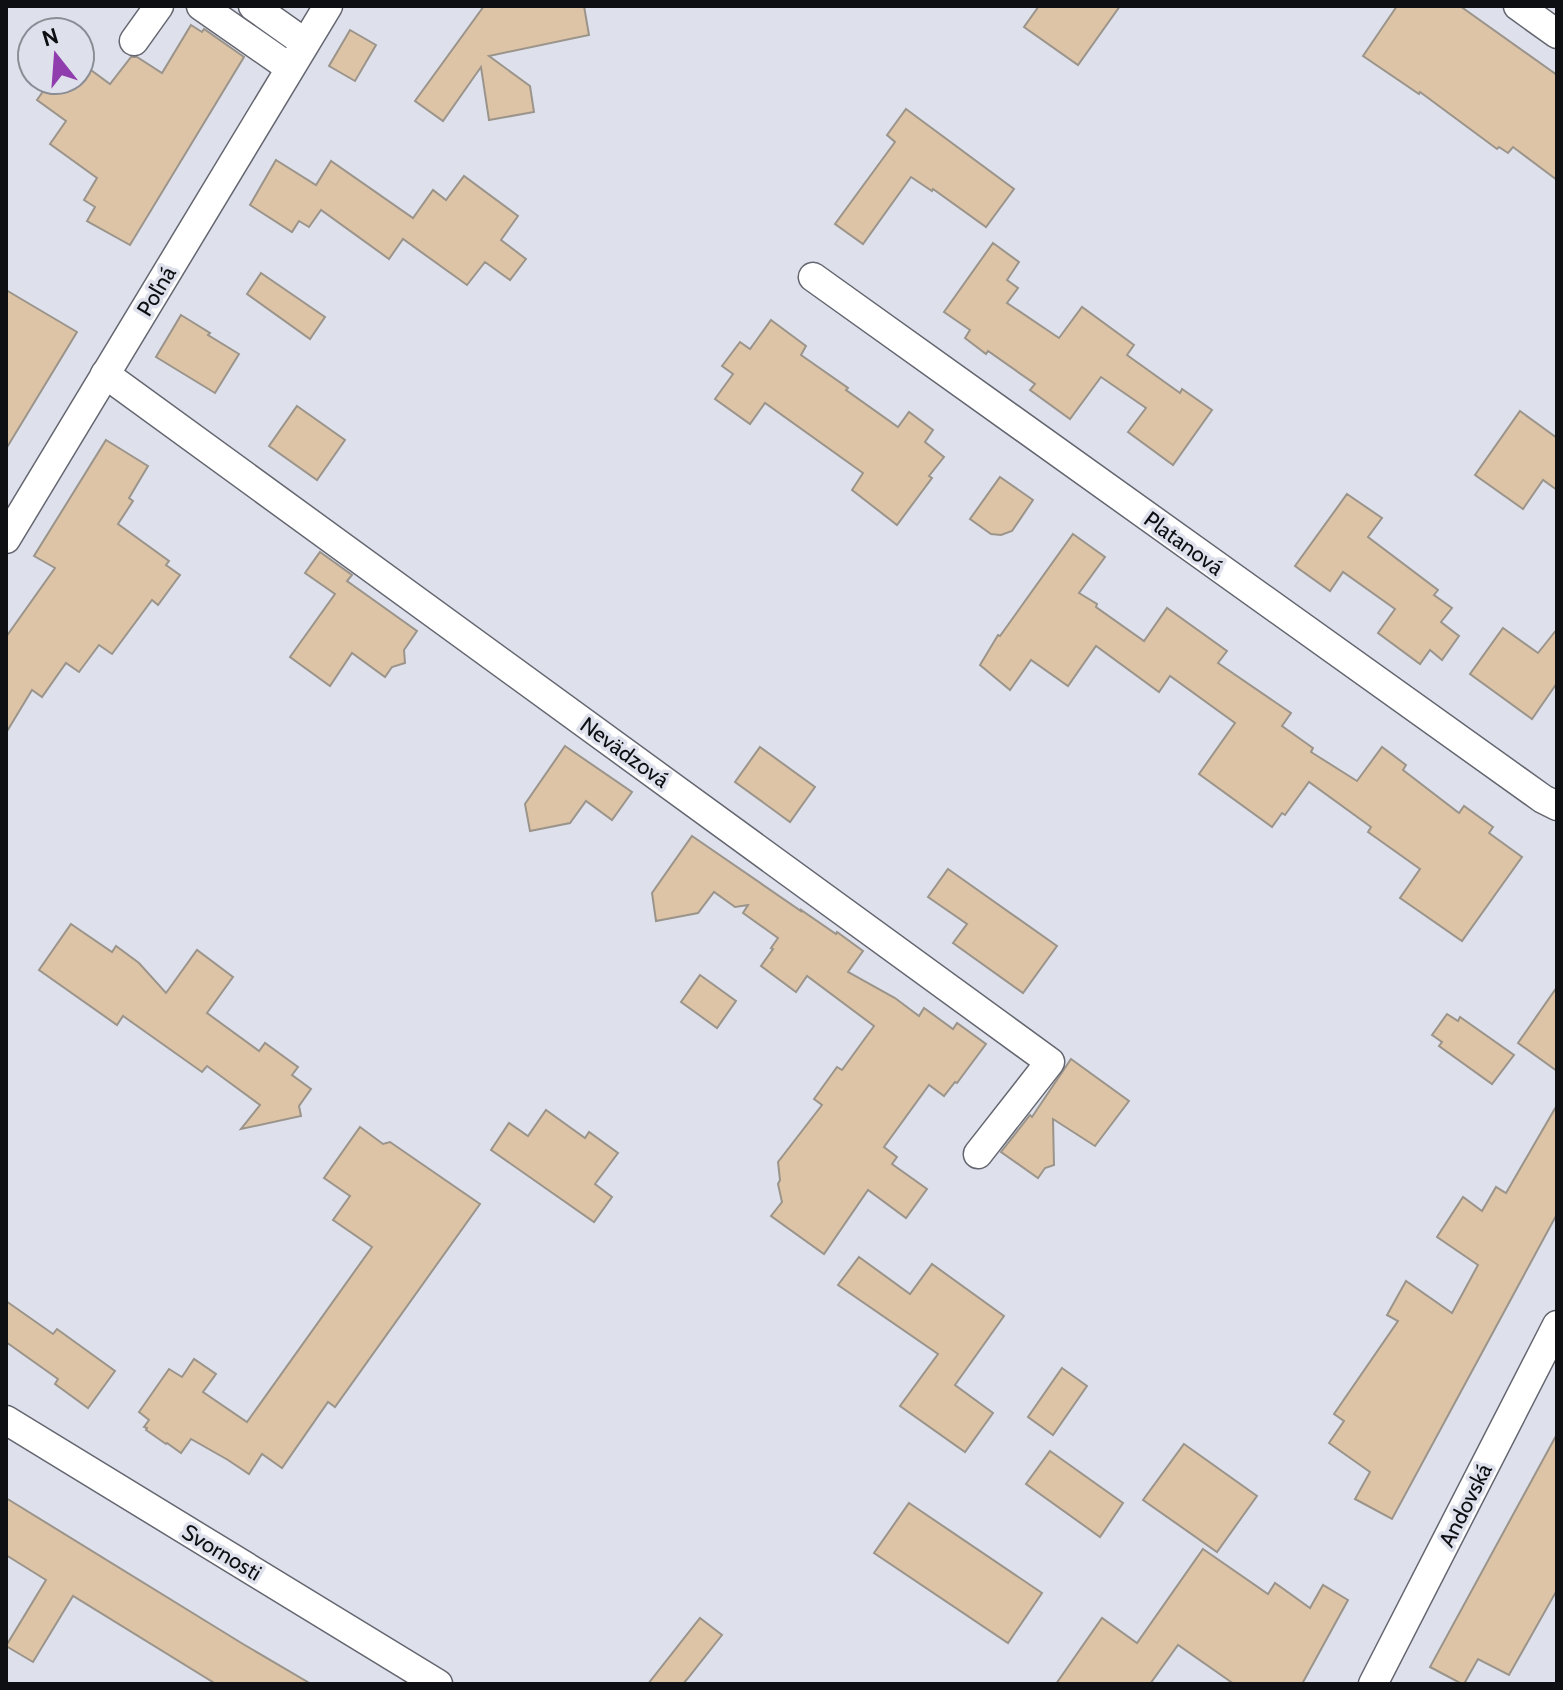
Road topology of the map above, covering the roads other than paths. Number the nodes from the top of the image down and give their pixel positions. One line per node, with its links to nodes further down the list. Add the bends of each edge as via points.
1 (159, 6): 7 (street)
2 (201, 6): 9 (street)
3 (253, 6): 8 (street)
4 (328, 6): 8 (street, Poľná)
5 (1518, 6): 6 (street)
6 (1557, 34)
7 (134, 41)
8 (305, 43): 9 (street, Poľná)
9 (290, 68): 11 (street, Poľná)
10 (813, 277): 13 (street, Platanová)
11 (105, 374): 12 (street, Poľná); 14 (street, Nevädzová, via 1050,1062)
12 (6, 539)
13 (1557, 806)
14 (978, 1154)
15 (1557, 1325): 18 (street, Andovská)
16 (6, 1420): 17 (street, Svornosti)
17 (438, 1684)
18 (1373, 1684)

